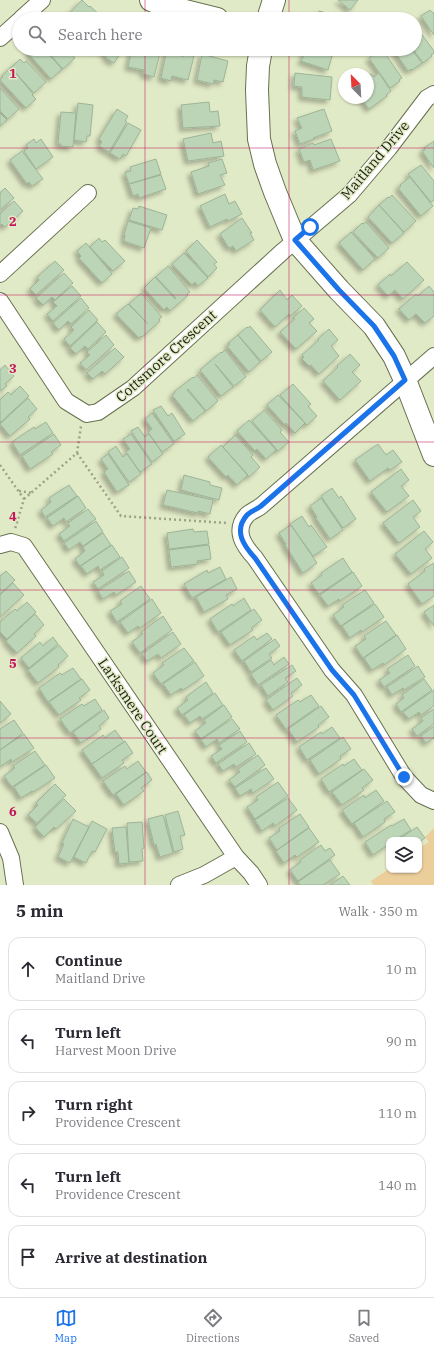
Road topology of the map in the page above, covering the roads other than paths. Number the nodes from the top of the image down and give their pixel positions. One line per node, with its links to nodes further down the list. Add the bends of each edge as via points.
1 (42, 0): 4 (street)
2 (151, 0): 5 (street)
3 (274, 0): 6 (street)
4 (29, 12)
5 (189, 12)
6 (270, 12)
7 (12, 27): 8 (street)
8 (0, 38)
9 (260, 56): 12 (street, via 257,90 259,139 274,192)
10 (434, 94): 12 (street, Maitland Drive, via 427,98 349,195)
11 (88, 193): 13 (street)
12 (295, 240): 14 (street, Cottsmore Crescent, via 134,388 98,412 87,414 66,401); 16 (street, via 374,326 394,356)
13 (0, 274)
14 (0, 301)
15 (434, 356): 16 (street)
16 (405, 380): 17 (street); 19 (street, via 273,496 247,515 240,532 247,549 332,670 354,695 404,777 421,795)
17 (434, 455)
18 (6, 544): 21 (street, Larksmere Court, via 24,546)
19 (434, 801)
20 (0, 832): 22 (street, via 11,858)
21 (236, 857): 23 (street, via 204,875); 24 (street, Larksmere Court)
22 (15, 885)
23 (179, 885)
24 (259, 885)

